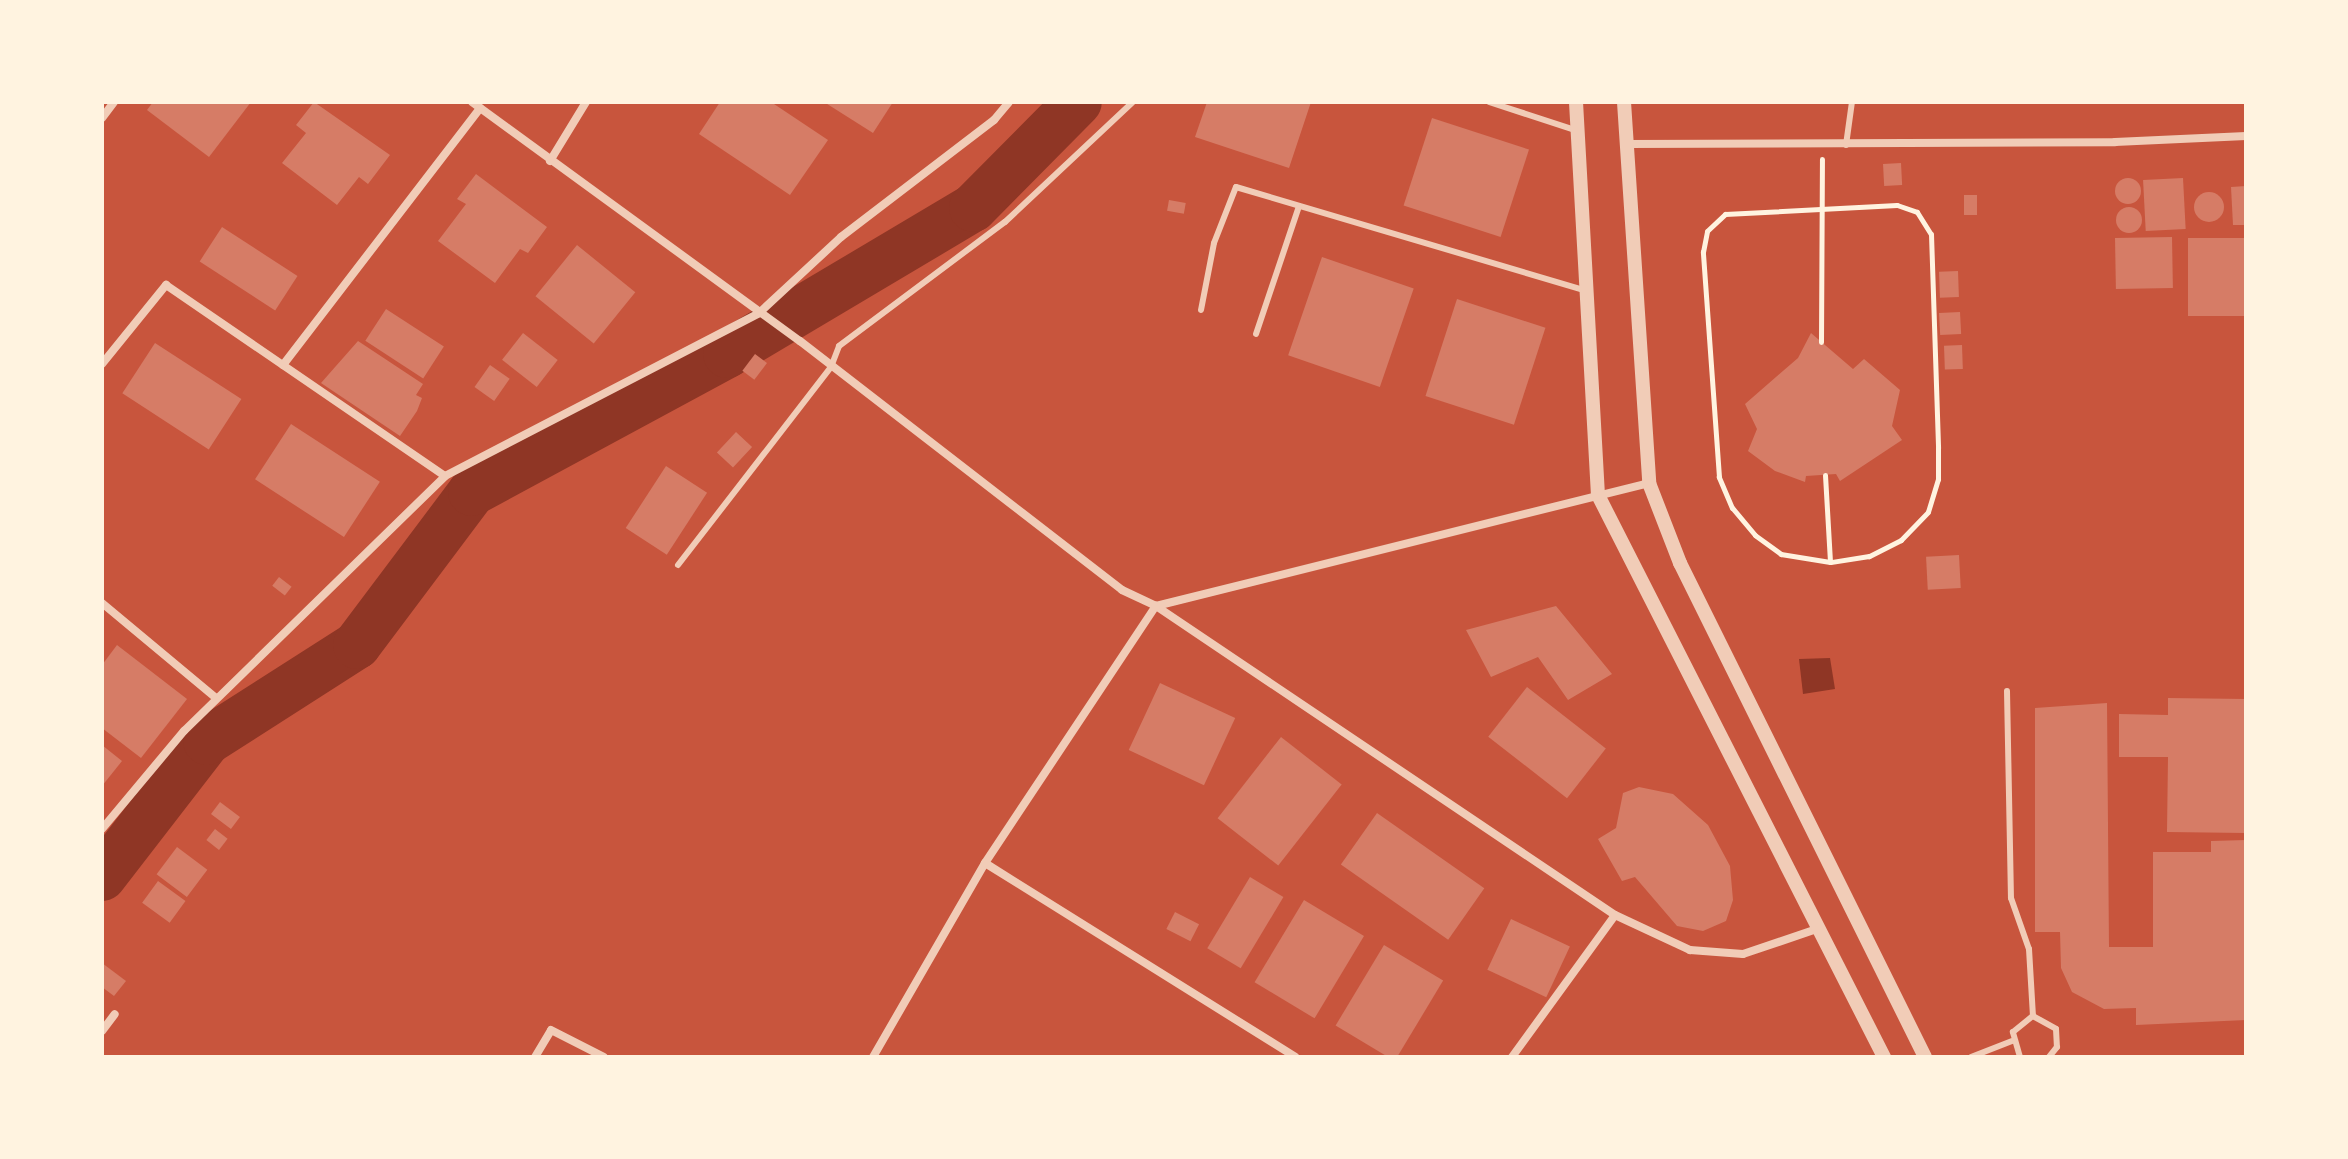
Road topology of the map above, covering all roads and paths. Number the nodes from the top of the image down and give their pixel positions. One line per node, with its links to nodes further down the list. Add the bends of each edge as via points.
1 (114, 102): 10 (street)
2 (586, 102): 16 (street)
3 (1009, 102): 21 (street, via 994,120 841,237)
4 (1133, 102): 26 (lane, via 1005,222 839,346)
5 (1489, 102): 11 (lane)
6 (1576, 102): 11 (street)
7 (1624, 102): 13 (street)
8 (1852, 102): 15 (lane)
9 (476, 105): 16 (street); 25 (street)
10 (102, 118)
11 (1578, 131): 19 (street)
12 (2246, 136): 15 (street)
13 (1627, 144): 14 (street); 29 (street)
14 (1823, 145): 15 (street); 18 (path)
15 (1846, 145)
16 (550, 161): 21 (street)
17 (1299, 206): 19 (lane); 20 (lane, via 1236,187 1214,243); 22 (lane)
18 (1820, 209): 23 (path); 31 (path, via 1725,214 1707,231 1703,252 1719,477 1732,508 1755,535 1781,554); 31 (path, via 1897,205 1917,212 1931,234 1936,345 1938,479 1928,512 1901,540 1869,556)
19 (1588, 291): 30 (street)
20 (1201, 310)
21 (759, 313): 26 (street); 28 (street)
22 (1256, 334)
23 (1821, 342)
24 (102, 364): 25 (street, via 166,285)
25 (283, 365): 28 (street)
26 (831, 367): 32 (lane); 34 (street, via 1122,590)
27 (1825, 475): 31 (path)
28 (445, 476): 36 (street)
29 (1649, 483): 30 (street); 51 (street, via 1680,563)
30 (1598, 495): 34 (street); 40 (street)
31 (1830, 562)
32 (678, 565)
33 (102, 603): 36 (street)
34 (1156, 606): 38 (street); 39 (street)
35 (2007, 691): 42 (lane, via 2011,898 2029,949)
36 (216, 698): 37 (street)
37 (102, 829)
38 (985, 863): 47 (street); 48 (street)
39 (1615, 915): 40 (street, via 1690,950 1743,954); 49 (street)
40 (1820, 928): 50 (street)
41 (115, 1014): 43 (street)
42 (2033, 1016): 44 (lane, via 2017,1024); 54 (lane, via 2056,1029 2057,1047)
43 (102, 1031)
44 (2012, 1041): 52 (lane); 53 (lane)
45 (535, 1057): 46 (street, via 551,1030)
46 (604, 1057)
47 (873, 1057)
48 (1295, 1057)
49 (1512, 1057)
50 (1884, 1057)
51 (1925, 1057)
52 (1971, 1057)
53 (2020, 1057)
54 (2049, 1057)

